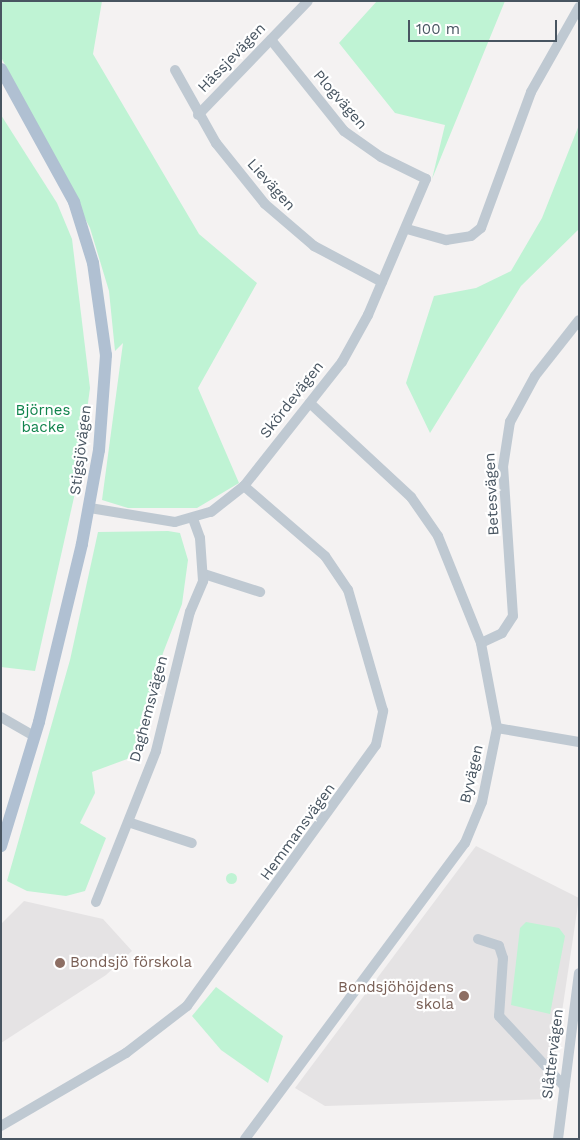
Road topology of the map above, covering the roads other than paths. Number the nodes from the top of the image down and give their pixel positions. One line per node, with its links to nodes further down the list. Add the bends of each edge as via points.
1 (308, 1): 3 (street, Hässjevägen)
2 (579, 7): 8 (street, via 531,92 481,228 471,236 446,240)
3 (271, 40): 6 (street, Hässjevägen); 7 (street, Plogvägen, via 344,131 381,158)
4 (1, 69): 13 (main road, Stigsjövägen, via 74,202 99,291 106,372)
5 (175, 70): 6 (street, Lievägen)
6 (198, 114): 9 (street, Lievägen, via 244,180 288,227 346,265)
7 (426, 179): 8 (street, Skördevägen)
8 (406, 229): 9 (street, Skördevägen)
9 (382, 282): 11 (street, Skördevägen, via 342,362)
10 (579, 320): 17 (street, Betesvägen, via 535,376 510,422 503,467 513,616 502,633)
11 (310, 403): 12 (street, Skördevägen); 17 (street, Byvägen, via 391,477 425,515 449,558)
12 (244, 486): 14 (street, Skördevägen, via 226,502); 30 (street, Hemmansvägen, via 325,556 348,590 383,712 376,745 187,1006 133,1048)
13 (90, 508): 14 (street, Skördevägen, via 156,521); 20 (main road, Stigsjövägen)
14 (193, 519): 15 (street, Daghemsvägen, via 200,538)
15 (204, 574): 16 (street); 22 (street, Daghemsvägen, via 156,752)
16 (260, 592)
17 (481, 643): 19 (street, Byvägen)
18 (1, 717): 20 (street)
19 (497, 728): 21 (street); 31 (street, Byvägen, via 482,802 465,843)
20 (34, 736): 24 (main road, Stigsjövägen)
21 (579, 742)
22 (131, 823): 23 (street); 25 (street, Daghemsvägen)
23 (192, 843)
24 (1, 846)
25 (96, 902)
26 (478, 939): 29 (street, via 499,946 503,958 499,1016)
27 (579, 973): 28 (street, Slåttervägen)
28 (576, 1025): 29 (street, Slåttervägen)
29 (564, 1086): 32 (street, Slåttervägen)
30 (1, 1126)
31 (246, 1139)
32 (558, 1139)

